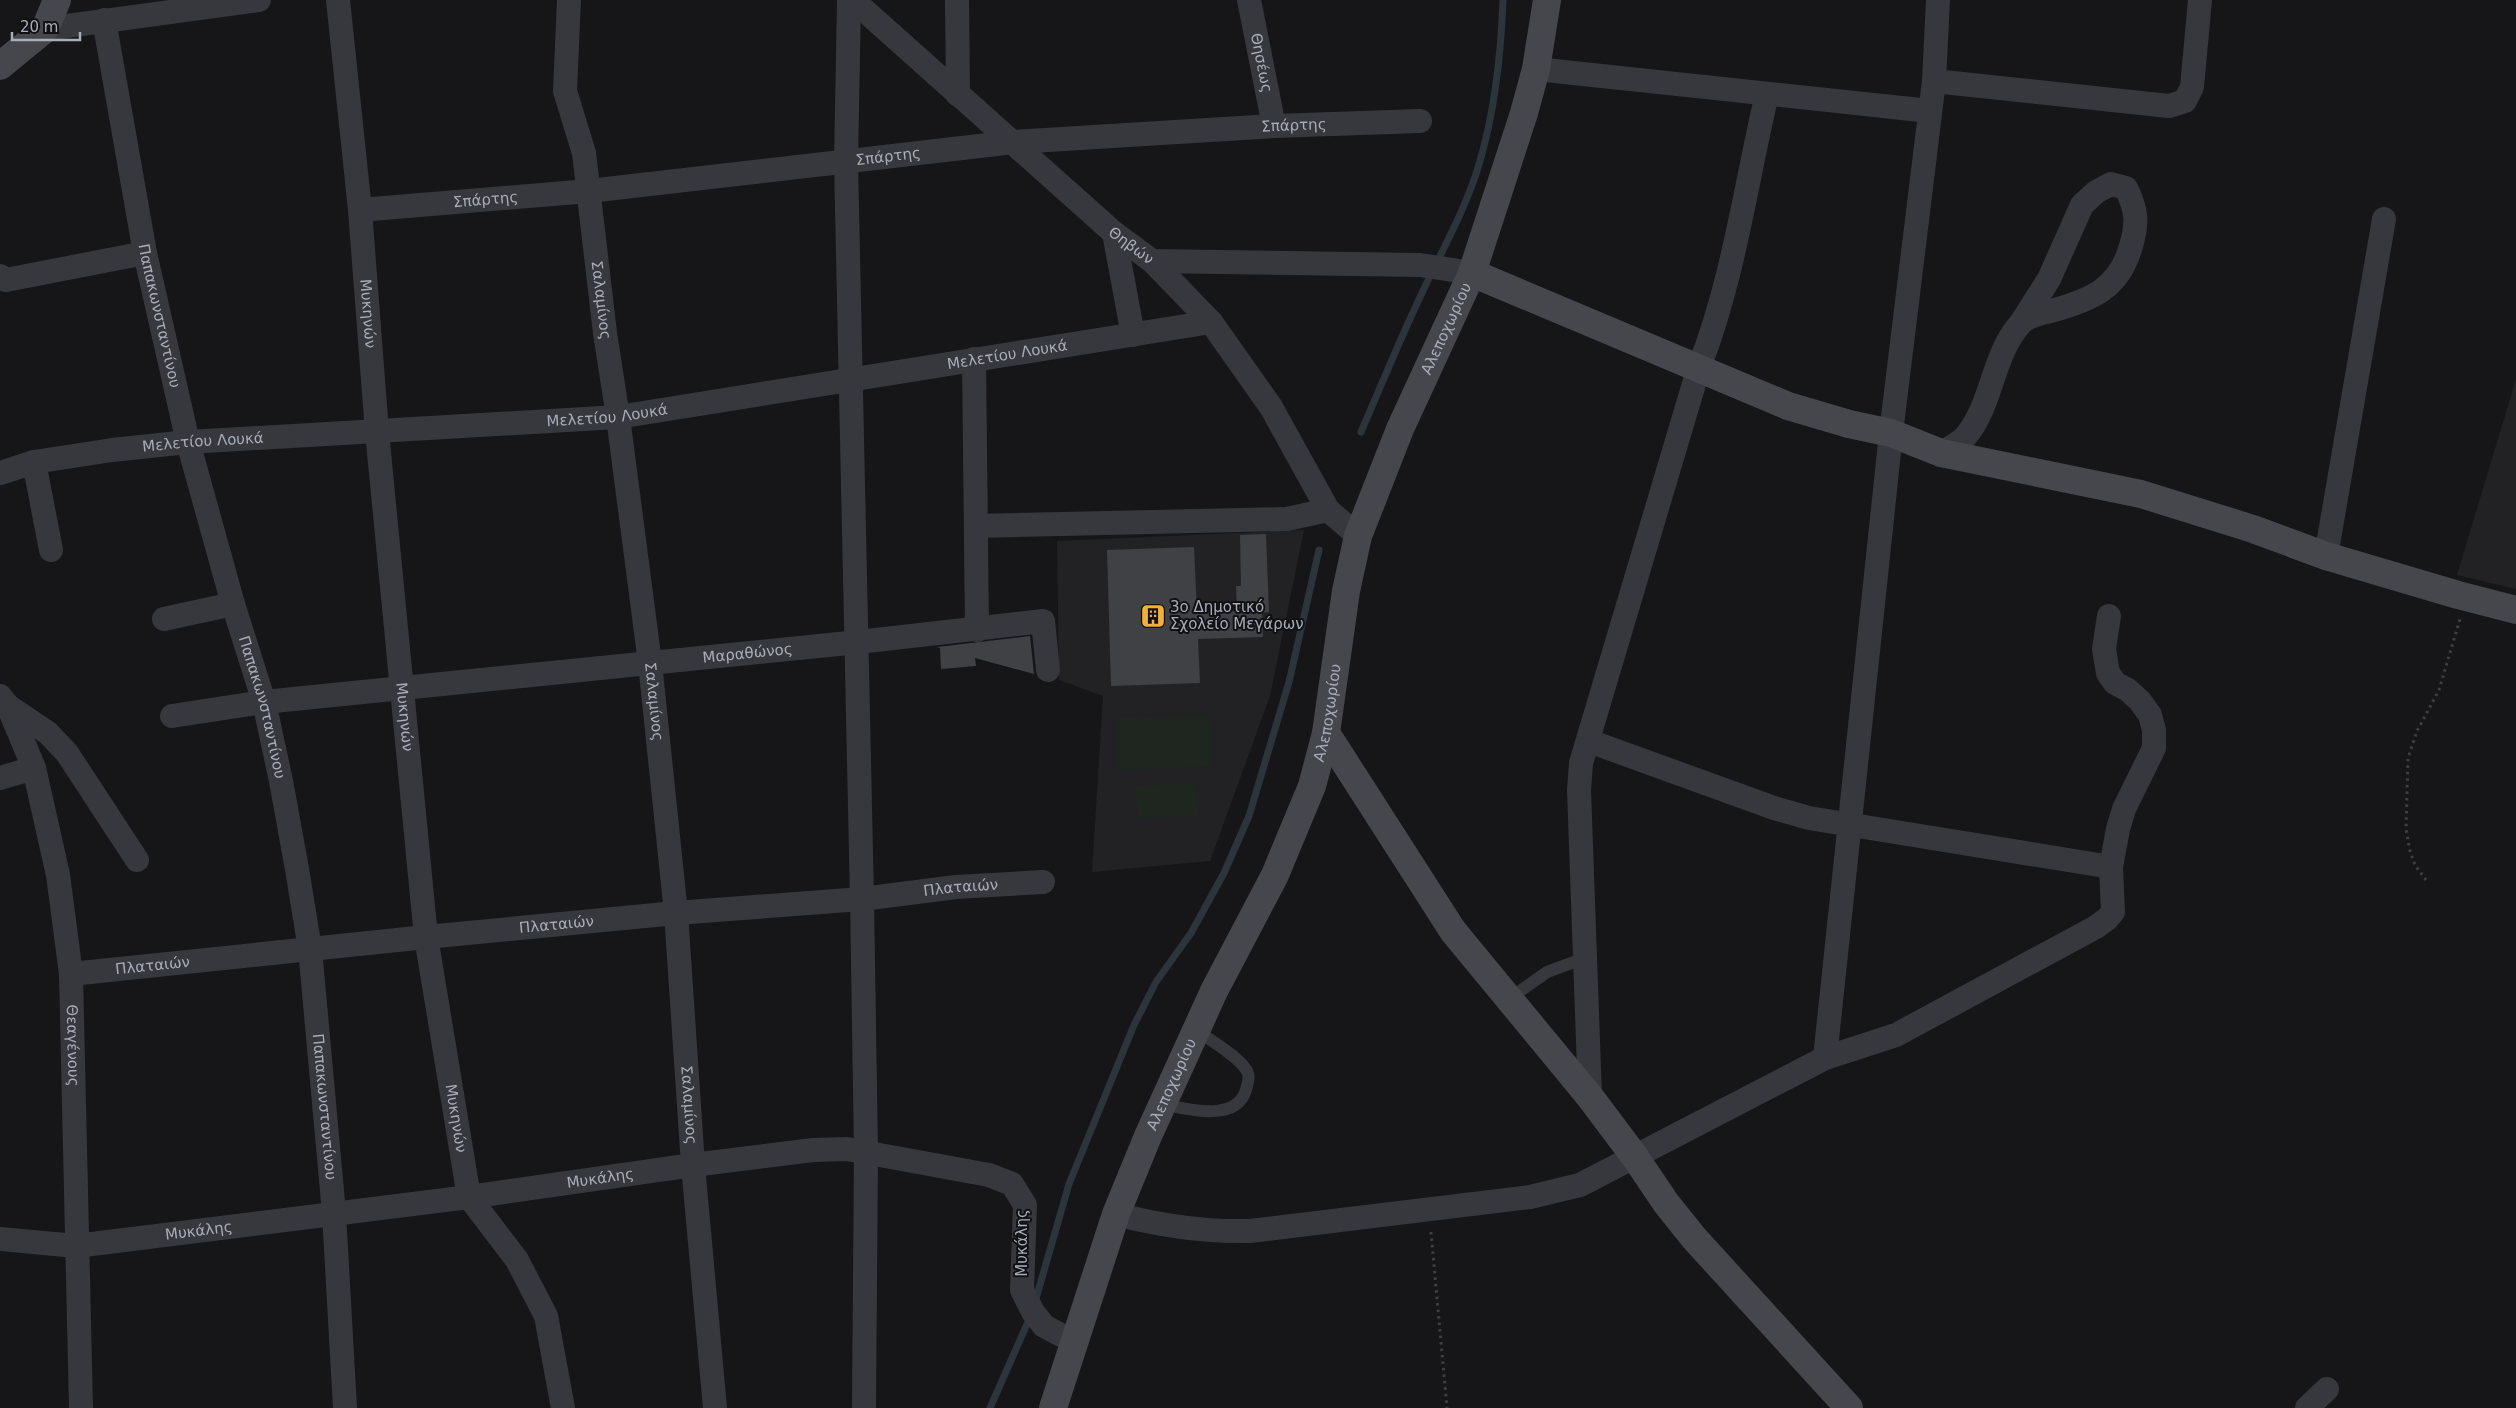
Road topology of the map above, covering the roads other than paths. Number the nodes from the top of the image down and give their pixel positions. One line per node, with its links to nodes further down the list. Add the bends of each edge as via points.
1 (57, 0): 13 (street)
2 (259, 0): 12 (street)
3 (338, 0): 25 (street, Μυκηνών)
4 (569, 0): 24 (street, Σαλαμίνος, via 566,91 584,153)
5 (849, 0): 23 (street)
6 (853, 0): 18 (street, Θηβών)
7 (957, 0): 18 (street)
8 (1249, 0): 21 (street, Θησέως)
9 (1547, 0): 15 (street, Αλεποχωρίου)
10 (1938, 0): 16 (street)
11 (2200, 0): 16 (street, via 2192,87 2185,101 2169,106)
12 (104, 20): 13 (street); 28 (street, Παπακωνσταντίνου)
13 (45, 29): 14 (street)
14 (0, 66)
15 (1536, 69): 17 (street); 30 (street, Αλεποχωρίου, via 1515,145)
16 (1934, 81): 19 (street)
17 (1767, 94): 19 (street); 36 (street, via 1751,159 1743,211 1712,333)
18 (958, 95): 22 (street, Θηβών)
19 (1930, 111): 40 (street)
20 (1420, 121): 21 (street, Σπάρτης)
21 (1274, 126): 22 (street, Σπάρτης)
22 (1014, 142): 23 (street, Σπάρτης); 27 (street, Θηβών)
23 (846, 162): 24 (street, Σπάρτης); 37 (street)
24 (589, 191): 25 (street, Σπάρτης); 38 (street, Σαλαμίνος)
25 (360, 210): 39 (street, Μυκηνών)
26 (2384, 219): 49 (street)
27 (1114, 233): 29 (street, Θηβών); 34 (street)
28 (146, 253): 31 (street, via 6,280); 41 (street, Παπακωνσταντίνου)
29 (1152, 262): 30 (street, via 1420,265); 32 (street, Θηβών)
30 (1466, 271): 36 (street); 47 (street, Αλεποχωρίου)
31 (0, 276)
32 (1211, 322): 34 (street, Μελετίου Λουκά); 45 (street, Θηβών, via 1271,407)
33 (2020, 323): 33 (street, via 2035,315 2075,304 2112,284 2124,267 2136,229 2135,206 2126,188 2111,184 2082,205 2049,279); 42 (street, via 2000,358 1982,411 1965,437)
34 (1134, 335): 35 (street, Μελετίου Λουκά)
35 (974, 359): 37 (street, Μελετίου Λουκά); 46 (street)
36 (1699, 367): 40 (street, via 1788,406); 63 (street)
37 (850, 379): 38 (street, Μελετίου Λουκά); 55 (street)
38 (618, 417): 39 (street, Μελετίου Λουκά); 56 (street, Σαλαμίνος)
39 (377, 432): 41 (street, Μελετίου Λουκά); 58 (street, Μυκηνών)
40 (1891, 433): 42 (street); 66 (street)
41 (188, 442): 43 (street, Μελετίου Λουκά); 50 (street, Παπακωνσταντίνου)
42 (1941, 453): 49 (street, via 2142,494)
43 (34, 462): 44 (street, Μελετίου Λουκά); 48 (street)
44 (0, 472)
45 (1328, 510): 46 (street, via 1287,519); 47 (street, Θηβών)
46 (977, 526): 54 (street)
47 (1358, 536): 62 (street, Αλεποχωρίου, via 1346,591)
48 (51, 550)
49 (2326, 556): 51 (street)
50 (233, 604): 53 (street); 60 (street, Παπακωνσταντίνου)
51 (2516, 610)
52 (2109, 616): 68 (street, via 2104,649 2108,673 2115,683 2140,702 2150,715 2154,730 2154,748 2124,809)
53 (164, 619)
54 (977, 630): 55 (street, Μαραθώνος); 57 (street, Μαραθώνος, via 1043,621)
55 (858, 642): 56 (street, Μαραθώνος); 70 (street)
56 (650, 664): 58 (street, Μαραθώνος); 71 (street, Σαλαμίνος)
57 (1048, 670)
58 (401, 689): 60 (street, Μαραθώνος); 72 (street, Μυκηνών)
59 (4, 701): 64 (street, Θεαγένους); 67 (street, via 48,733 67,753)
60 (264, 702): 61 (street, Μαραθώνος); 73 (street, Παπακωνσταντίνου, via 282,781)
61 (172, 716)
62 (1326, 733): 76 (street, via 1453,931); 77 (street, Αλεποχωρίου, via 1312,786 1275,875)
63 (1589, 740): 66 (street, via 1774,808); 74 (street, via 1581,764 1579,790)
64 (34, 768): 65 (street); 75 (street, Θεαγένους, via 58,875)
65 (0, 778)
66 (1851, 825): 68 (street); 78 (street)
67 (137, 860)
68 (2112, 867): 78 (street, via 2113,912 2107,920 1896,1035)
69 (1043, 882): 70 (street, Πλαταιών)
70 (862, 899): 71 (street, Πλαταιών); 81 (street)
71 (676, 913): 72 (street, Πλαταιών); 83 (street, Σαλαμίνος)
72 (426, 937): 73 (street, Πλαταιών); 84 (street, Μυκηνών)
73 (310, 949): 75 (street, Πλαταιών); 85 (street, Παπακωνσταντίνου)
74 (1585, 958): 76 (lane, via 1547,972); 79 (street)
75 (71, 974): 88 (street, Θεαγένους)
76 (1509, 999): 79 (street)
77 (1196, 1030): 80 (street, Αλεποχωρίου); 80 (lane, via 1240,1061 1247,1070 1249,1079 1244,1094 1238,1104 1213,1111)
78 (1825, 1058): 82 (street)
79 (1590, 1097): 82 (street)
80 (1162, 1104): 86 (street, Αλεποχωρίου)
81 (866, 1152): 83 (street, Μυκάλης, via 813,1150); 89 (street, Μυκάλης, via 989,1175 1012,1184 1025,1206 1022,1290 1032,1312 1044,1326 1062,1336); 95 (street)
82 (1635, 1157): 86 (street, via 1580,1185 1530,1198 1250,1231 1213,1232 1163,1226); 97 (street, via 1694,1238)
83 (693, 1164): 84 (street, Μυκάλης); 94 (street, Σαλαμίνος)
84 (469, 1198): 85 (street, Μυκάλης); 93 (street, Μυκηνών, via 516,1260 546,1316)
85 (334, 1213): 88 (street, Μυκάλης); 92 (street, Παπακωνσταντίνου)
86 (1116, 1214): 89 (street, Αλεποχωρίου)
87 (0, 1239): 88 (street, Μυκάλης)
88 (76, 1246): 91 (street, Θεαγένους)
89 (1076, 1338): 96 (street, Αλεποχωρίου)
90 (2327, 1389): 98 (street)
91 (81, 1408)
92 (345, 1408)
93 (564, 1408)
94 (715, 1408)
95 (864, 1408)
96 (1053, 1408)
97 (1849, 1408)
98 (2307, 1408)

